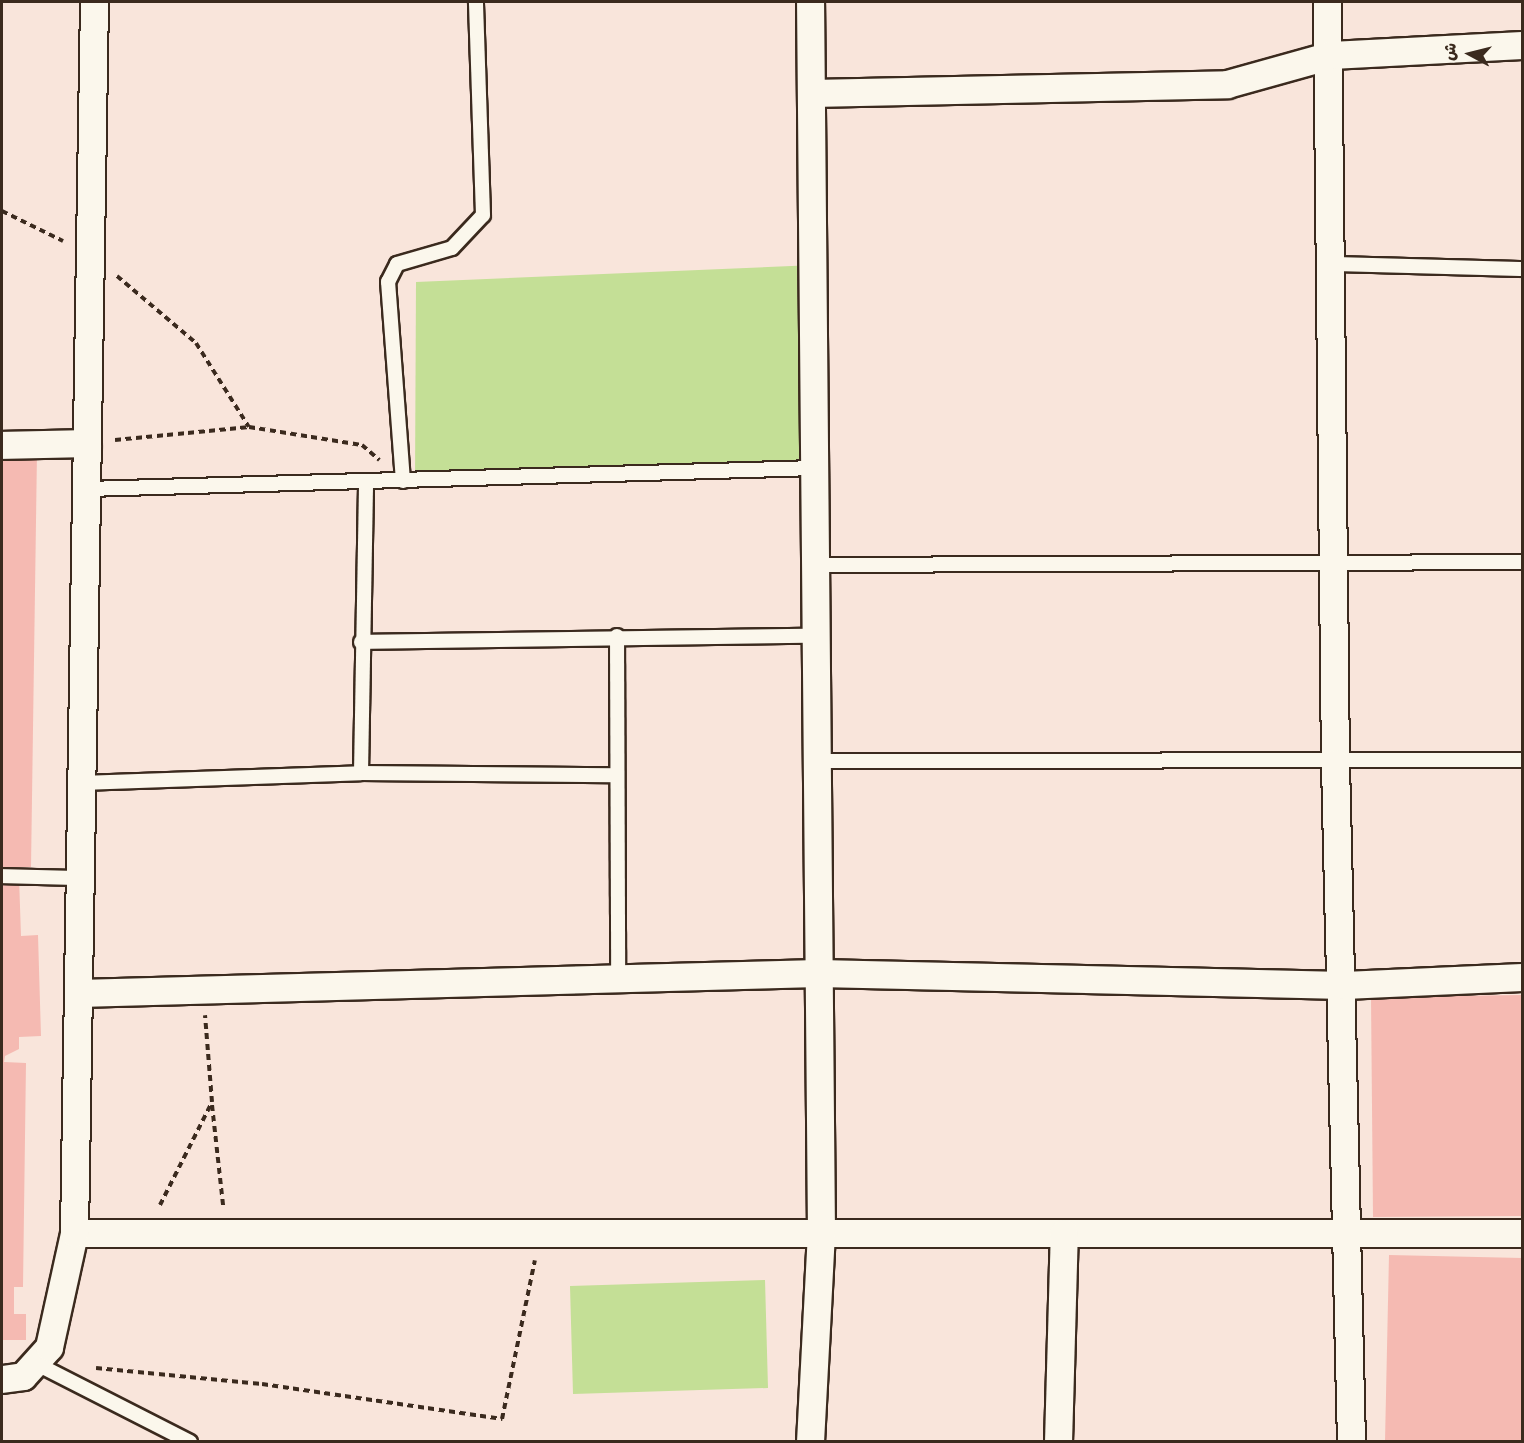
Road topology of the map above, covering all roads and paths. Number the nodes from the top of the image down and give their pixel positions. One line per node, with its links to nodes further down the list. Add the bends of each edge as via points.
1 (94, 2): 9 (street)
2 (476, 2): 16 (lane, via 483,215 452,248 397,264 388,282)
3 (810, 2): 7 (street)
4 (1328, 2): 6 (street)
5 (1522, 45): 6 (street)
6 (1331, 55): 7 (street, via 1227,84); 10 (street)
7 (813, 93): 15 (street)
8 (2, 212): 9 (path)
9 (90, 254): 12 (path, via 196,343); 13 (street)
10 (1333, 264): 11 (lane); 19 (street)
11 (1522, 269)
12 (249, 427): 13 (path); 16 (path, via 362,445)
13 (87, 443): 14 (street); 18 (street)
14 (2, 445)
15 (818, 468): 16 (lane); 21 (street)
16 (403, 481): 17 (lane)
17 (366, 482): 18 (lane); 24 (lane)
18 (87, 489): 30 (street)
19 (1332, 562): 20 (lane); 21 (lane); 27 (street)
20 (1522, 562)
21 (817, 565): 23 (street)
22 (616, 636): 23 (lane); 24 (lane); 29 (lane)
23 (817, 636): 26 (street)
24 (361, 642): 28 (lane)
25 (1522, 760): 27 (lane)
26 (814, 761): 27 (lane); 33 (street)
27 (1335, 762): 36 (street)
28 (362, 773): 29 (lane); 30 (lane)
29 (615, 775): 34 (lane)
30 (81, 783): 32 (street)
31 (2, 876): 32 (lane)
32 (79, 878): 38 (street)
33 (818, 973): 34 (street); 36 (street); 44 (street)
34 (618, 975): 37 (street)
35 (1522, 978): 36 (street)
36 (1344, 984): 46 (street)
37 (203, 989): 38 (street); 39 (path)
38 (78, 993): 40 (street)
39 (212, 1102): 41 (path); 42 (path)
40 (74, 1233): 41 (street); 48 (street, via 49,1347)
41 (147, 1233): 42 (street)
42 (226, 1233): 43 (street)
43 (541, 1233): 44 (street); 49 (path, via 502,1419 262,1384)
44 (821, 1233): 45 (street); 52 (street)
45 (1064, 1233): 46 (street); 53 (street)
46 (1348, 1233): 47 (street); 54 (street)
47 (1522, 1233)
48 (35, 1363): 50 (street, via 23,1376); 51 (lane)
49 (83, 1367)
50 (2, 1378)
51 (190, 1442)
52 (810, 1442)
53 (1058, 1442)
54 (1351, 1442)

